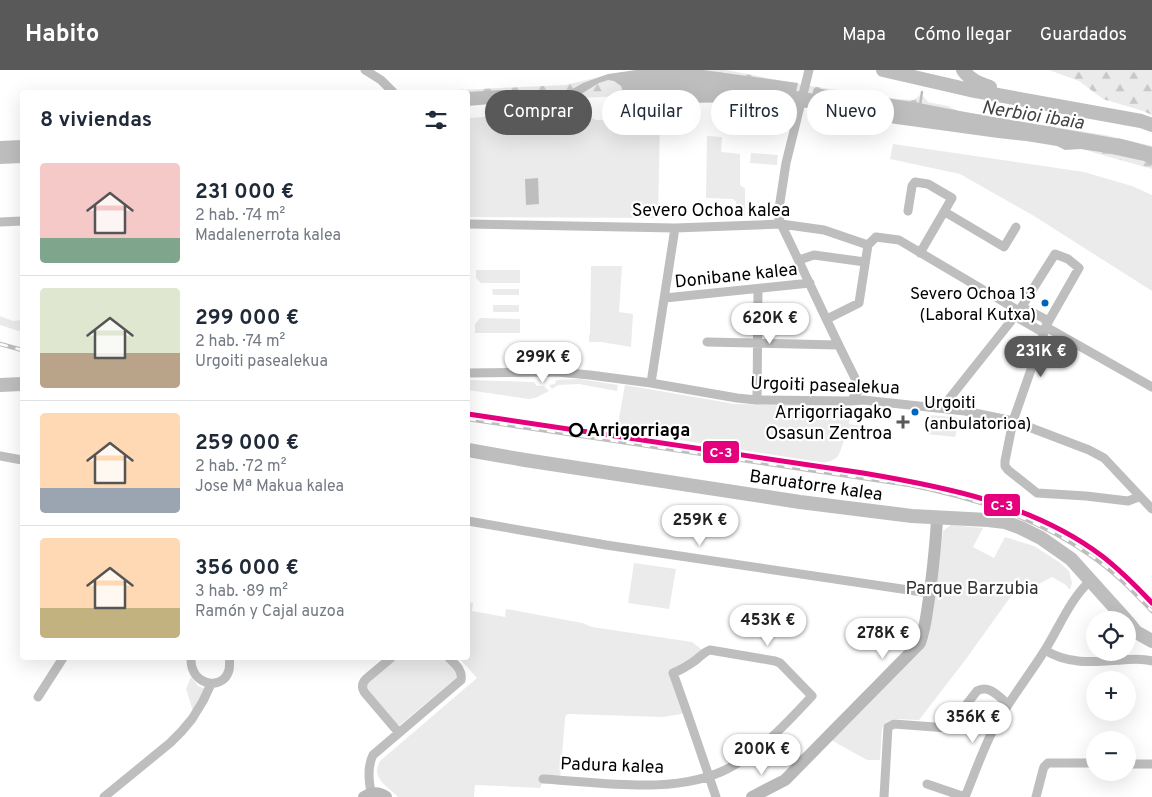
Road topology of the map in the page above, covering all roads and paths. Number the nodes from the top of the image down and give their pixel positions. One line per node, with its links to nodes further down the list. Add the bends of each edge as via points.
1 (365, 70): 5 (street)
2 (809, 70): 13 (street, via 786,162 778,215)
3 (883, 70): 6 (main road)
4 (963, 70): 6 (main road, via 977,82 995,89)
5 (391, 90)
6 (1064, 107): 7 (main road)
7 (1152, 125)
8 (908, 211): 9 (street, via 915,182 928,184 952,198)
9 (944, 212): 14 (street, via 1004,247); 17 (street)
10 (20, 221): 11 (street)
11 (0, 222)
12 (470, 224): 15 (street, Severo Ochoa kalea)
13 (781, 224): 15 (street, Severo Ochoa kalea); 16 (street, Severo Ochoa kalea, via 824,230); 18 (street)
14 (1016, 227)
15 (675, 228): 22 (street)
16 (868, 245): 17 (street, via 876,237 898,240); 19 (street)
17 (920, 253): 23 (street)
18 (798, 260): 19 (street, via 814,255); 20 (street)
19 (865, 262): 24 (street, via 859,303)
20 (810, 284): 21 (street, Donibane kalea); 24 (street)
21 (758, 289): 22 (street, Donibane kalea); 27 (street)
22 (665, 298): 30 (street)
23 (1019, 311): 25 (street, via 1026,309 1045,319); 25 (street, via 1055,254 1068,259 1079,268); 36 (street, via 949,400)
24 (826, 319): 28 (street)
25 (1047, 325): 33 (street); 37 (street)
26 (707, 342): 27 (street)
27 (758, 343): 28 (street); 34 (street)
28 (838, 345): 35 (street, via 858,384 859,390)
29 (470, 372): 30 (street, Urgoiti pasealekua, via 557,372)
30 (651, 383): 34 (street, Urgoiti pasealekua)
31 (20, 384): 32 (main road)
32 (0, 385)
33 (1152, 387)
34 (757, 400): 35 (street, Urgoiti pasealekua)
35 (851, 401): 36 (street, Urgoiti pasealekua)
36 (951, 409): 37 (street, Urgoiti pasealekua)
37 (1013, 421): 41 (street, Urgoiti pasealekua, via 1104,458); 41 (street, via 1005,466 1037,493 1128,501)
38 (470, 450): 43 (main road, Baruatorre kalea, via 800,502)
39 (0, 456): 40 (street)
40 (20, 460)
41 (1139, 496): 42 (street, Urgoiti pasealekua)
42 (1152, 509)
43 (937, 518): 45 (main road, Baruatorre kalea, via 988,520 1020,528 1059,549); 46 (street)
44 (470, 521): 46 (street)
45 (1091, 580): 47 (main road, Baruatorre kalea); 50 (street, via 1071,604)
46 (930, 593): 66 (street, via 920,642)
47 (1118, 611)
48 (1136, 632): 49 (main road, Baruatorre kalea)
49 (1152, 642)
50 (1045, 650): 56 (street, via 1082,662); 59 (street)
51 (62, 660): 58 (street)
52 (191, 660): 57 (street, via 198,678)
53 (230, 660): 57 (street, via 224,680)
54 (389, 660): 60 (street, via 364,681 362,687)
55 (451, 660): 60 (street, via 461,672 461,680)
56 (1152, 661)
57 (211, 684): 69 (street, via 181,732)
58 (38, 696)
59 (1008, 704): 74 (street, via 982,688 948,728 894,724 888,727); 75 (street, via 983,751)
60 (399, 733): 68 (street, via 371,759)
61 (1086, 763): 76 (street, via 1048,763)
62 (1136, 764): 63 (street)
63 (1152, 764)
64 (709, 776): 64 (street, Padura kalea, via 740,761 767,741 812,696 780,663 710,650 673,673); 65 (street, Padura kalea, via 663,785); 71 (street, Padura kalea)
65 (544, 779)
66 (785, 780): 72 (street); 73 (street)
67 (927, 784): 75 (street)
68 (368, 795): 70 (street, via 379,793)
69 (104, 797)
70 (386, 797)
71 (716, 797)
72 (752, 797)
73 (768, 797)
74 (884, 797)
75 (965, 797)
76 (1036, 797)

